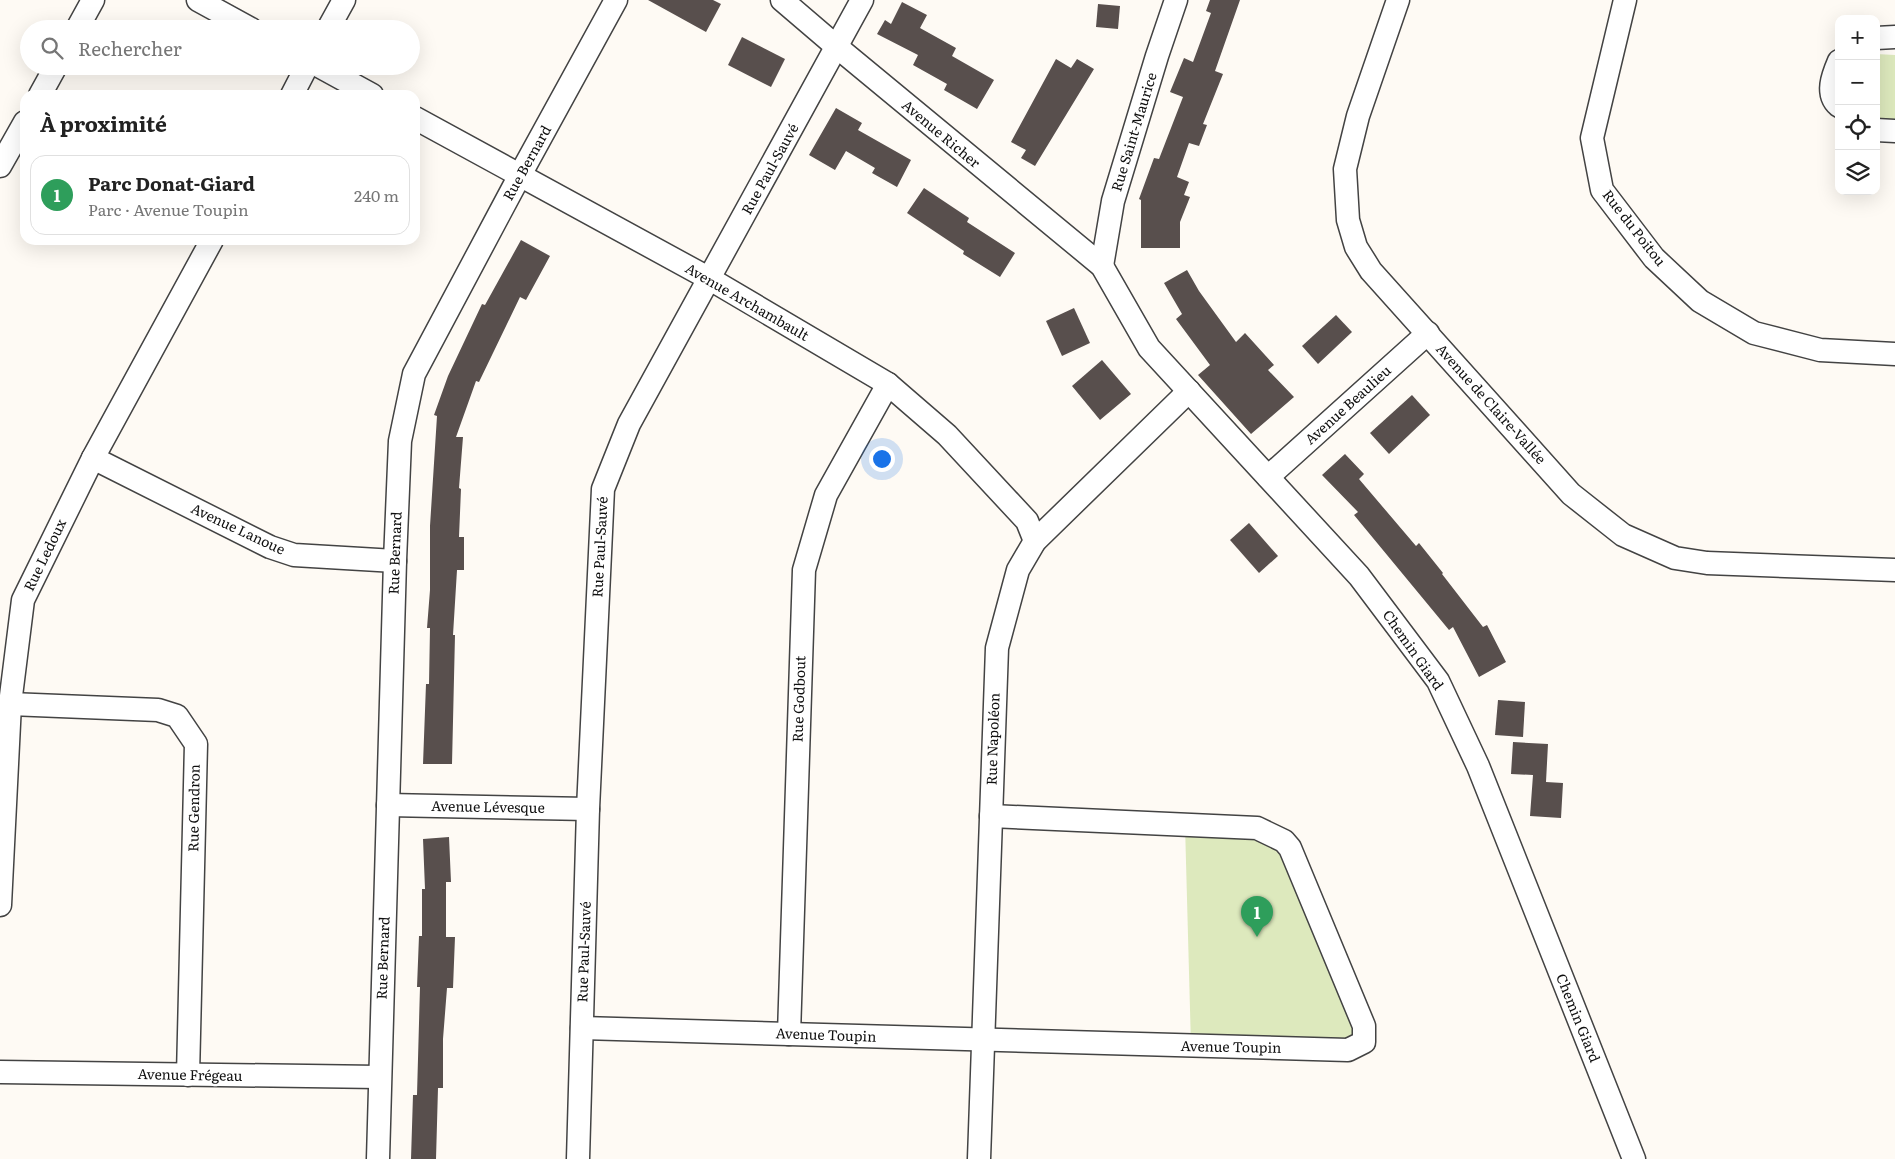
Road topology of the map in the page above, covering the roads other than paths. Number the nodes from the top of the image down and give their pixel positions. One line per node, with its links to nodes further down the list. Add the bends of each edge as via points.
1 (94, 0): 10 (street)
2 (198, 0): 11 (street)
3 (344, 0): 12 (street)
4 (616, 0): 29 (street, Rue Bernard)
5 (782, 0): 15 (street, Avenue Richer)
6 (862, 0): 15 (street, Rue Paul-Sauvé)
7 (1176, 0): 31 (street, Rue Saint-Maurice, via 1113,201)
8 (1398, 0): 33 (street, Avenue de Claire-Vallée, via 1358,116 1345,168 1348,220 1356,247 1370,270)
9 (1619, 2): 34 (street, Rue du Poitou, via 1592,138 1602,190 1654,258 1700,301 1754,333 1820,350)
10 (82, 20)
11 (235, 20)
12 (333, 20)
13 (1895, 37): 14 (street)
14 (1880, 38)
15 (837, 47): 31 (street, Avenue Richer); 32 (street, Rue Paul-Sauvé)
16 (1835, 71): 23 (street, via 1830,83)
17 (51, 75): 20 (street)
18 (302, 75): 21 (street)
19 (335, 75): 22 (street)
20 (43, 90)
21 (295, 90)
22 (363, 90)
23 (1835, 103)
24 (420, 121): 29 (street, Avenue Archambault)
25 (1880, 130): 27 (street)
26 (20, 131): 28 (street)
27 (1895, 131)
28 (0, 166)
29 (520, 175): 32 (street, Avenue Archambault); 40 (street, Rue Bernard, via 414,374 400,441)
30 (209, 245): 37 (street, Rue Ledoux)
31 (1102, 266): 36 (street, Chemin Giard, via 1150,348)
32 (710, 279): 35 (street, Avenue Archambault); 44 (street, Rue Paul-Sauvé, via 629,424 603,489)
33 (1428, 333): 38 (street, Avenue Beaulieu); 41 (street, Avenue de Claire-Vallée, via 1572,494 1623,535 1675,558 1707,563)
34 (1895, 354)
35 (888, 384): 39 (street, Avenue Archambault, via 947,434 1027,521); 48 (street, Rue Godbout, via 826,495 804,570)
36 (1189, 391): 38 (street, Chemin Giard); 39 (street, Rue Napoléon)
37 (93, 458): 40 (street, Avenue Lanoue, via 270,547 294,555); 42 (street, Rue Ledoux, via 23,600)
38 (1268, 477): 56 (street, Chemin Giard, via 1359,576 1438,681 1478,766)
39 (1035, 541): 45 (street, Rue Napoléon, via 1018,570 997,648)
40 (395, 561): 43 (street, Rue Bernard)
41 (1895, 570)
42 (10, 704): 46 (street, Rue Ledoux); 51 (street, Rue Gendron, via 158,710 177,716 196,744)
43 (388, 805): 44 (street, Avenue Lévesque); 52 (street, Rue Bernard)
44 (588, 809): 47 (street, Rue Paul-Sauvé)
45 (991, 816): 49 (street, Rue Napoléon); 49 (street, Avenue Toupin, via 1257,828 1284,841 1290,848 1364,1026 1364,1042 1348,1050)
46 (0, 905)
47 (582, 1028): 48 (street, Avenue Toupin); 54 (street, Rue Paul-Sauvé)
48 (788, 1034): 49 (street, Avenue Toupin)
49 (983, 1040): 55 (street, Rue Napoléon)
50 (0, 1072): 51 (street, Avenue Frégeau)
51 (188, 1075): 52 (street, Avenue Frégeau)
52 (379, 1077): 53 (street, Rue Bernard)
53 (378, 1159)
54 (578, 1159)
55 (979, 1159)
56 (1634, 1159)

